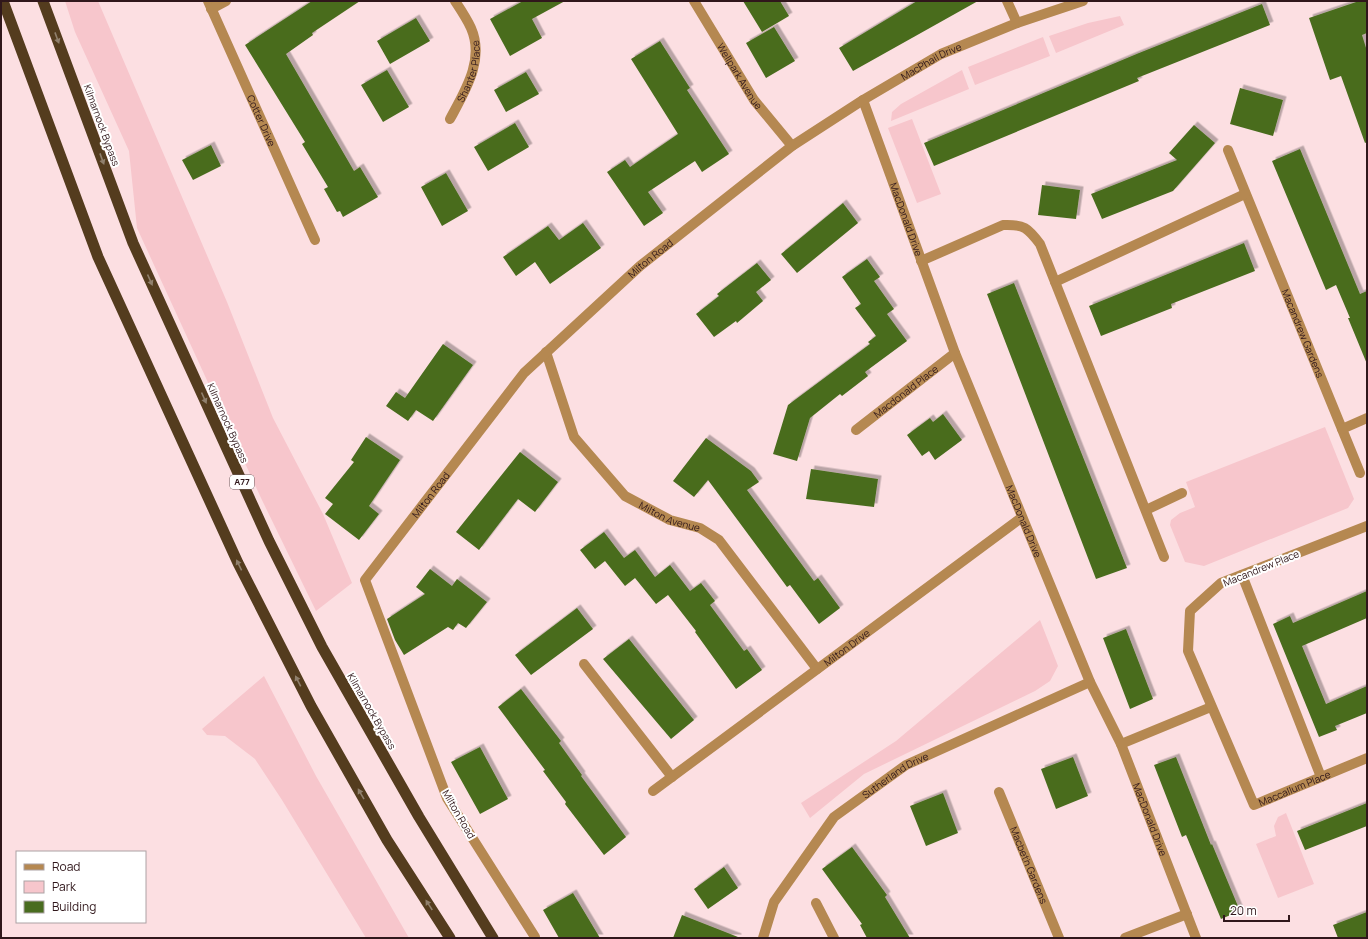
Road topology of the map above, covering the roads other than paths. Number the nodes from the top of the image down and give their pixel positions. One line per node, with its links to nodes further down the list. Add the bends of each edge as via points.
1 (3, 1): 43 (highway, one-way to 1, via 387,840 311,706 238,563 98,257)
2 (43, 1): 44 (highway, Kilmarnock Bypass / A77, one-way to 44, via 133,243 269,541 326,654 419,817)
3 (226, 1): 8 (street)
4 (456, 1): 11 (street, Shanter Place, via 472,28 477,54 467,88)
5 (694, 1): 12 (street, Wellpark Avenue, via 754,100)
6 (1007, 1): 9 (street)
7 (1083, 1): 9 (street, MacPhail Drive)
8 (209, 5): 15 (street, Cotter Drive)
9 (1017, 24): 10 (street, MacPhail Drive, via 941,54)
10 (864, 100): 12 (street, MacPhail Drive); 16 (street, MacDonald Drive)
11 (450, 119)
12 (792, 146): 18 (street, Milton Road, via 640,266)
13 (1228, 150): 14 (street, Macandrew Gardens)
14 (1245, 194): 17 (street); 21 (street, Macandrew Gardens)
15 (315, 240)
16 (921, 261): 17 (street, via 1003,226 1014,225 1025,227 1036,239); 19 (street, MacDonald Drive)
17 (1055, 282): 25 (street)
18 (546, 352): 31 (street, Milton Avenue, via 574,437 626,496 670,520 700,528 719,540); 42 (street, Milton Road, via 524,373 365,580 447,798)
19 (956, 353): 22 (street, Macdonald Place); 26 (street, MacDonald Drive)
20 (1367, 418): 21 (street)
21 (1342, 429): 23 (street, Macandrew Gardens)
22 (856, 430)
23 (1360, 473)
24 (1182, 494): 25 (street)
25 (1146, 510): 28 (street)
26 (1022, 518): 31 (street, Milton Drive); 32 (street, MacDonald Drive)
27 (1367, 526): 29 (street, Macandrew Place)
28 (1164, 557)
29 (1242, 575): 33 (street, Macandrew Place, via 1221,583 1190,612 1188,651); 37 (street)
30 (584, 664): 36 (street)
31 (817, 669): 36 (street, Milton Drive)
32 (1090, 682): 34 (street, MacDonald Drive); 45 (street, Sutherland Drive, via 906,765 834,818 774,902)
33 (1211, 707): 34 (street); 37 (street, Maccallum Place, via 1254,805)
34 (1121, 744): 41 (street, MacDonald Drive)
35 (1367, 758): 37 (street, Maccallum Place)
36 (672, 777): 38 (street, Milton Drive)
37 (1321, 777)
38 (653, 791)
39 (999, 792): 47 (street, Macbeth Gardens)
40 (816, 903): 46 (street)
41 (1186, 914): 48 (street); 49 (street, MacDonald Drive)
42 (535, 937)
43 (450, 938)
44 (493, 938)
45 (763, 938)
46 (834, 938)
47 (1059, 938)
48 (1125, 938)
49 (1196, 938)

